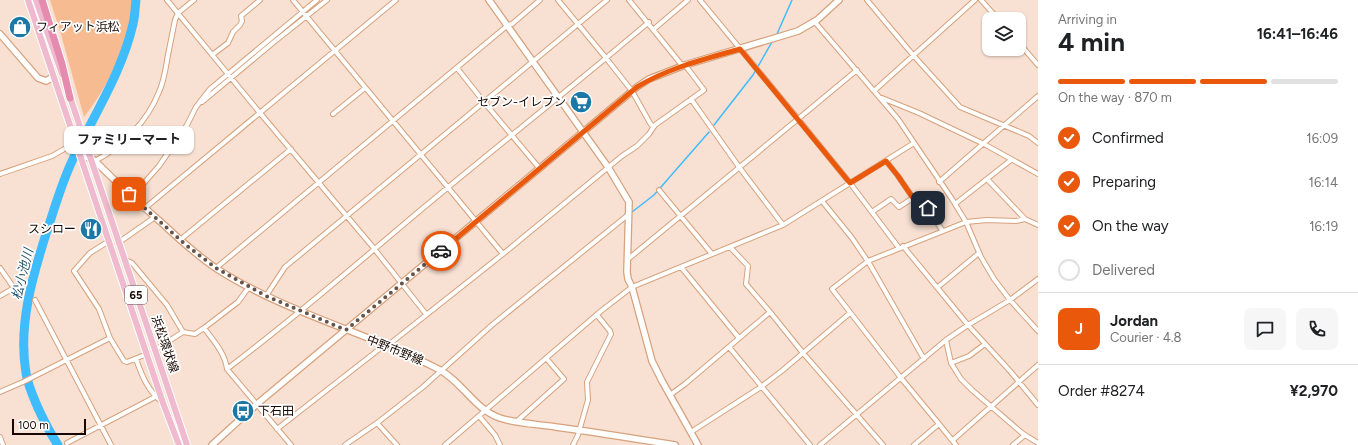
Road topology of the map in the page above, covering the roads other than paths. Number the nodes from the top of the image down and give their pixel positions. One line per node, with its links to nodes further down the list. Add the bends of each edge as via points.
1 (24, 0): 31 (main road, 65)
2 (28, 0): 31 (main road, 浜松環状線 / 65)
3 (36, 0): 54 (main road, 浜松環状線 / 65)
4 (42, 0): 54 (highway)
5 (167, 0): 25 (street)
6 (194, 0): 25 (street)
7 (260, 0): 37 (street, via 241,16 242,21 228,43)
8 (293, 0): 23 (street)
9 (317, 0): 23 (street)
10 (327, 0): 26 (street)
11 (396, 0): 35 (street)
12 (490, 0): 30 (street)
13 (540, 0): 30 (street)
14 (558, 0): 29 (street)
15 (607, 0): 29 (street)
16 (629, 0): 27 (street)
17 (688, 0): 32 (street)
18 (700, 0): 34 (street)
19 (839, 0): 28 (street)
20 (867, 0): 38 (street)
21 (976, 0): 38 (street)
22 (981, 0): 24 (street)
23 (303, 12): 26 (street); 45 (street)
24 (992, 12)
25 (178, 13): 37 (street); 73 (street, via 167,66 152,107 126,140)
26 (307, 17): 35 (street); 47 (street)
27 (649, 22): 32 (street); 39 (street)
28 (814, 22): 34 (street, via 798,31); 44 (street)
29 (578, 24): 39 (street); 40 (street)
30 (508, 25): 40 (street); 43 (street)
31 (37, 26): 46 (main road, 浜松環状線 / 65)
32 (654, 29): 41 (street, via 681,64)
33 (0, 34): 46 (street, via 38,78 46,81)
34 (740, 49): 41 (street); 60 (street)
35 (335, 51): 48 (street); 58 (street)
36 (1026, 51): 42 (street)
37 (212, 55): 45 (street)
38 (913, 55): 49 (street); 62 (street, via 960,107)
39 (606, 58): 50 (street); 52 (street)
40 (533, 62): 52 (street); 56 (street)
41 (685, 65): 50 (street, via 649,80); 55 (street, via 704,90)
42 (1038, 65)
43 (457, 68): 56 (street); 61 (street)
44 (857, 70): 49 (street); 60 (street)
45 (228, 73): 47 (street); 57 (street, via 210,89)
46 (53, 77): 67 (main road, 浜松環状線 / 65)
47 (232, 78): 57 (street); 58 (street)
48 (365, 88): 59 (street); 61 (street)
49 (875, 90): 53 (street)
50 (632, 91): 63 (street); 64 (street)
51 (1038, 96): 62 (street)
52 (559, 97): 64 (street); 65 (street)
53 (881, 97): 66 (street); 68 (street)
54 (70, 98): 73 (main road, 浜松環状線 / 65)
55 (691, 99): 63 (street); 77 (street)
56 (484, 102): 65 (street); 71 (street)
57 (196, 107): 87 (street, via 187,126 159,166 144,183)
58 (260, 113): 70 (street); 91 (street)
59 (333, 114)
60 (798, 119): 77 (street); 84 (street)
61 (393, 121): 71 (street); 83 (street)
62 (1004, 125): 68 (street); 69 (street, via 1028,136)
63 (654, 127): 76 (street, via 637,146)
64 (583, 132): 76 (street); 78 (street)
65 (512, 135): 78 (street); 85 (street)
66 (914, 143): 75 (street); 82 (street)
67 (76, 144): 72 (main road, 浜松環状線 / 65); 79 (street, via 52,156)
68 (984, 144): 74 (street); 82 (street)
69 (1038, 144)
70 (291, 149): 83 (street); 103 (street)
71 (420, 154): 85 (street); 95 (street)
72 (80, 156): 73 (street); 104 (main road, 浜松環状線 / 65)
73 (92, 159): 87 (street, 中野市野線); 105 (main road, 浜松環状線 / 65)
74 (1012, 160): 80 (street); 81 (street)
75 (886, 161): 84 (street); 88 (street)
76 (608, 167): 93 (street, via 629,202); 110 (street)
77 (739, 167): 94 (street); 100 (street)
78 (540, 169): 98 (street)
79 (0, 174)
80 (1038, 174)
81 (987, 179): 90 (street); 97 (street)
82 (939, 182): 90 (street)
83 (318, 183): 95 (street); 117 (street)
84 (850, 183): 89 (street); 92 (street)
85 (448, 188): 98 (street); 108 (street)
86 (659, 190): 94 (street)
87 (129, 194): 91 (street, 中野市野線)
88 (913, 198): 92 (street, via 898,207 892,199); 102 (street, via 924,203)
89 (822, 201): 100 (street); 114 (street)
90 (955, 204): 99 (street)
91 (145, 208): 96 (street, 中野市野線)
92 (872, 212): 106 (street)
93 (629, 213): 113 (street); 153 (street)
94 (681, 215): 111 (street); 113 (street)
95 (346, 216): 108 (street); 124 (street, via 285,267)
96 (155, 217): 103 (street, 中野市野線); 105 (street)
97 (1025, 219): 99 (street); 101 (street)
98 (475, 222): 110 (street); 119 (street)
99 (966, 222): 102 (street); 109 (street)
100 (782, 225): 107 (street)
101 (1038, 225)
102 (942, 230): 106 (street)
103 (180, 240): 117 (street, 中野市野線)
104 (109, 241): 137 (street, via 90,253 74,271 99,309); 145 (main road, 浜松環状線 / 65)
105 (118, 243): 112 (main road, 浜松環状線 / 65)
106 (901, 247): 114 (street); 121 (street)
107 (730, 248): 111 (street); 128 (street, via 748,266 746,284)
108 (375, 250): 119 (street); 127 (street)
109 (980, 253): 121 (street); 126 (street, via 994,279)
110 (503, 254): 130 (street)
111 (712, 254): 115 (street)
112 (124, 259): 136 (street, via 132,263 167,304); 143 (main road, 浜松環状線 / 65)
113 (627, 260): 122 (street, via 627,272)
114 (868, 261): 129 (street, via 832,289); 148 (street)
115 (681, 267): 122 (street); 138 (street)
116 (0, 268): 123 (street, via 14,288)
117 (216, 268): 120 (street, 中野市野線)
118 (1038, 279): 126 (street)
119 (402, 284): 130 (street); 134 (street)
120 (250, 287): 124 (street, 中野市野線); 133 (street, via 238,302)
121 (938, 287): 132 (street)
122 (632, 288): 131 (street); 158 (street, via 652,361)
123 (0, 296)
124 (266, 296): 127 (street, 中野市野線)
125 (35, 300): 149 (street)
126 (1010, 300): 132 (street); 135 (street)
127 (300, 311): 134 (street, 中野市野線); 152 (street)
128 (770, 312): 138 (street); 144 (street)
129 (850, 313): 144 (street); 154 (street)
130 (426, 314): 141 (street)
131 (596, 315): 146 (street); 172 (street, via 611,334 587,382 589,396)
132 (968, 325): 139 (street); 140 (street)
133 (204, 328): 136 (street, via 195,334); 152 (street, via 224,357)
134 (346, 330): 141 (street, 中野市野線); 161 (street)
135 (1038, 331)
136 (183, 332): 143 (street)
137 (110, 338): 147 (street, via 124,361); 149 (street)
138 (739, 338): 142 (street)
139 (946, 340): 148 (street); 150 (street)
140 (985, 344): 150 (street, via 969,356); 155 (street)
141 (387, 346): 153 (street, 中野市野線); 171 (street, via 382,347)
142 (729, 347): 156 (street); 158 (street)
143 (155, 350): 183 (main road, 浜松環状線 / 65)
144 (803, 352): 156 (street); 165 (street)
145 (147, 354): 147 (street); 160 (main road, 浜松環状線 / 65)
146 (546, 358): 164 (street); 167 (street, via 564,379)
147 (136, 359): 159 (street, via 143,379)
148 (924, 359): 154 (street)
149 (67, 360): 157 (street); 170 (street)
150 (951, 363): 163 (street, via 961,379)
151 (1038, 365): 155 (street)
152 (228, 369): 161 (street)
153 (441, 370): 164 (street, 中野市野線); 168 (street)
154 (901, 378): 165 (street); 169 (street)
155 (1018, 382): 162 (street); 163 (street)
156 (761, 387): 173 (street); 193 (street)
157 (0, 392)
158 (670, 395): 173 (street)
159 (155, 397): 160 (street); 170 (street)
160 (163, 403): 182 (main road, 浜松環状線 / 65)
161 (257, 404): 171 (street); 184 (street)
162 (1038, 405)
163 (990, 407): 174 (street); 176 (street)
164 (485, 411): 166 (street); 167 (street, 中野市野線, via 501,419)
165 (857, 414): 194 (street); 195 (street)
166 (480, 416): 188 (street); 189 (street)
167 (516, 422): 172 (street, 中野市野線)
168 (377, 423): 186 (street); 187 (street)
169 (939, 424): 176 (street); 196 (street)
170 (101, 425): 177 (street); 181 (street)
171 (277, 429): 185 (street)
172 (579, 430): 178 (street, 中野市野線); 190 (street)
173 (691, 432): 192 (street)
174 (1025, 435): 179 (street); 198 (street)
175 (0, 436): 180 (street)
176 (953, 440): 197 (street)
177 (67, 443)
178 (651, 443): 191 (street, 中野市野線)
179 (1038, 443)
180 (3, 445)
181 (111, 445)
182 (179, 445)
183 (187, 445)
184 (212, 445)
185 (291, 445)
186 (346, 445)
187 (397, 445)
188 (445, 445)
189 (500, 445)
190 (573, 445)
191 (675, 445)
192 (698, 445)
193 (810, 445)
194 (820, 445)
195 (883, 445)
196 (914, 445)
197 (956, 445)
198 (1013, 445)

